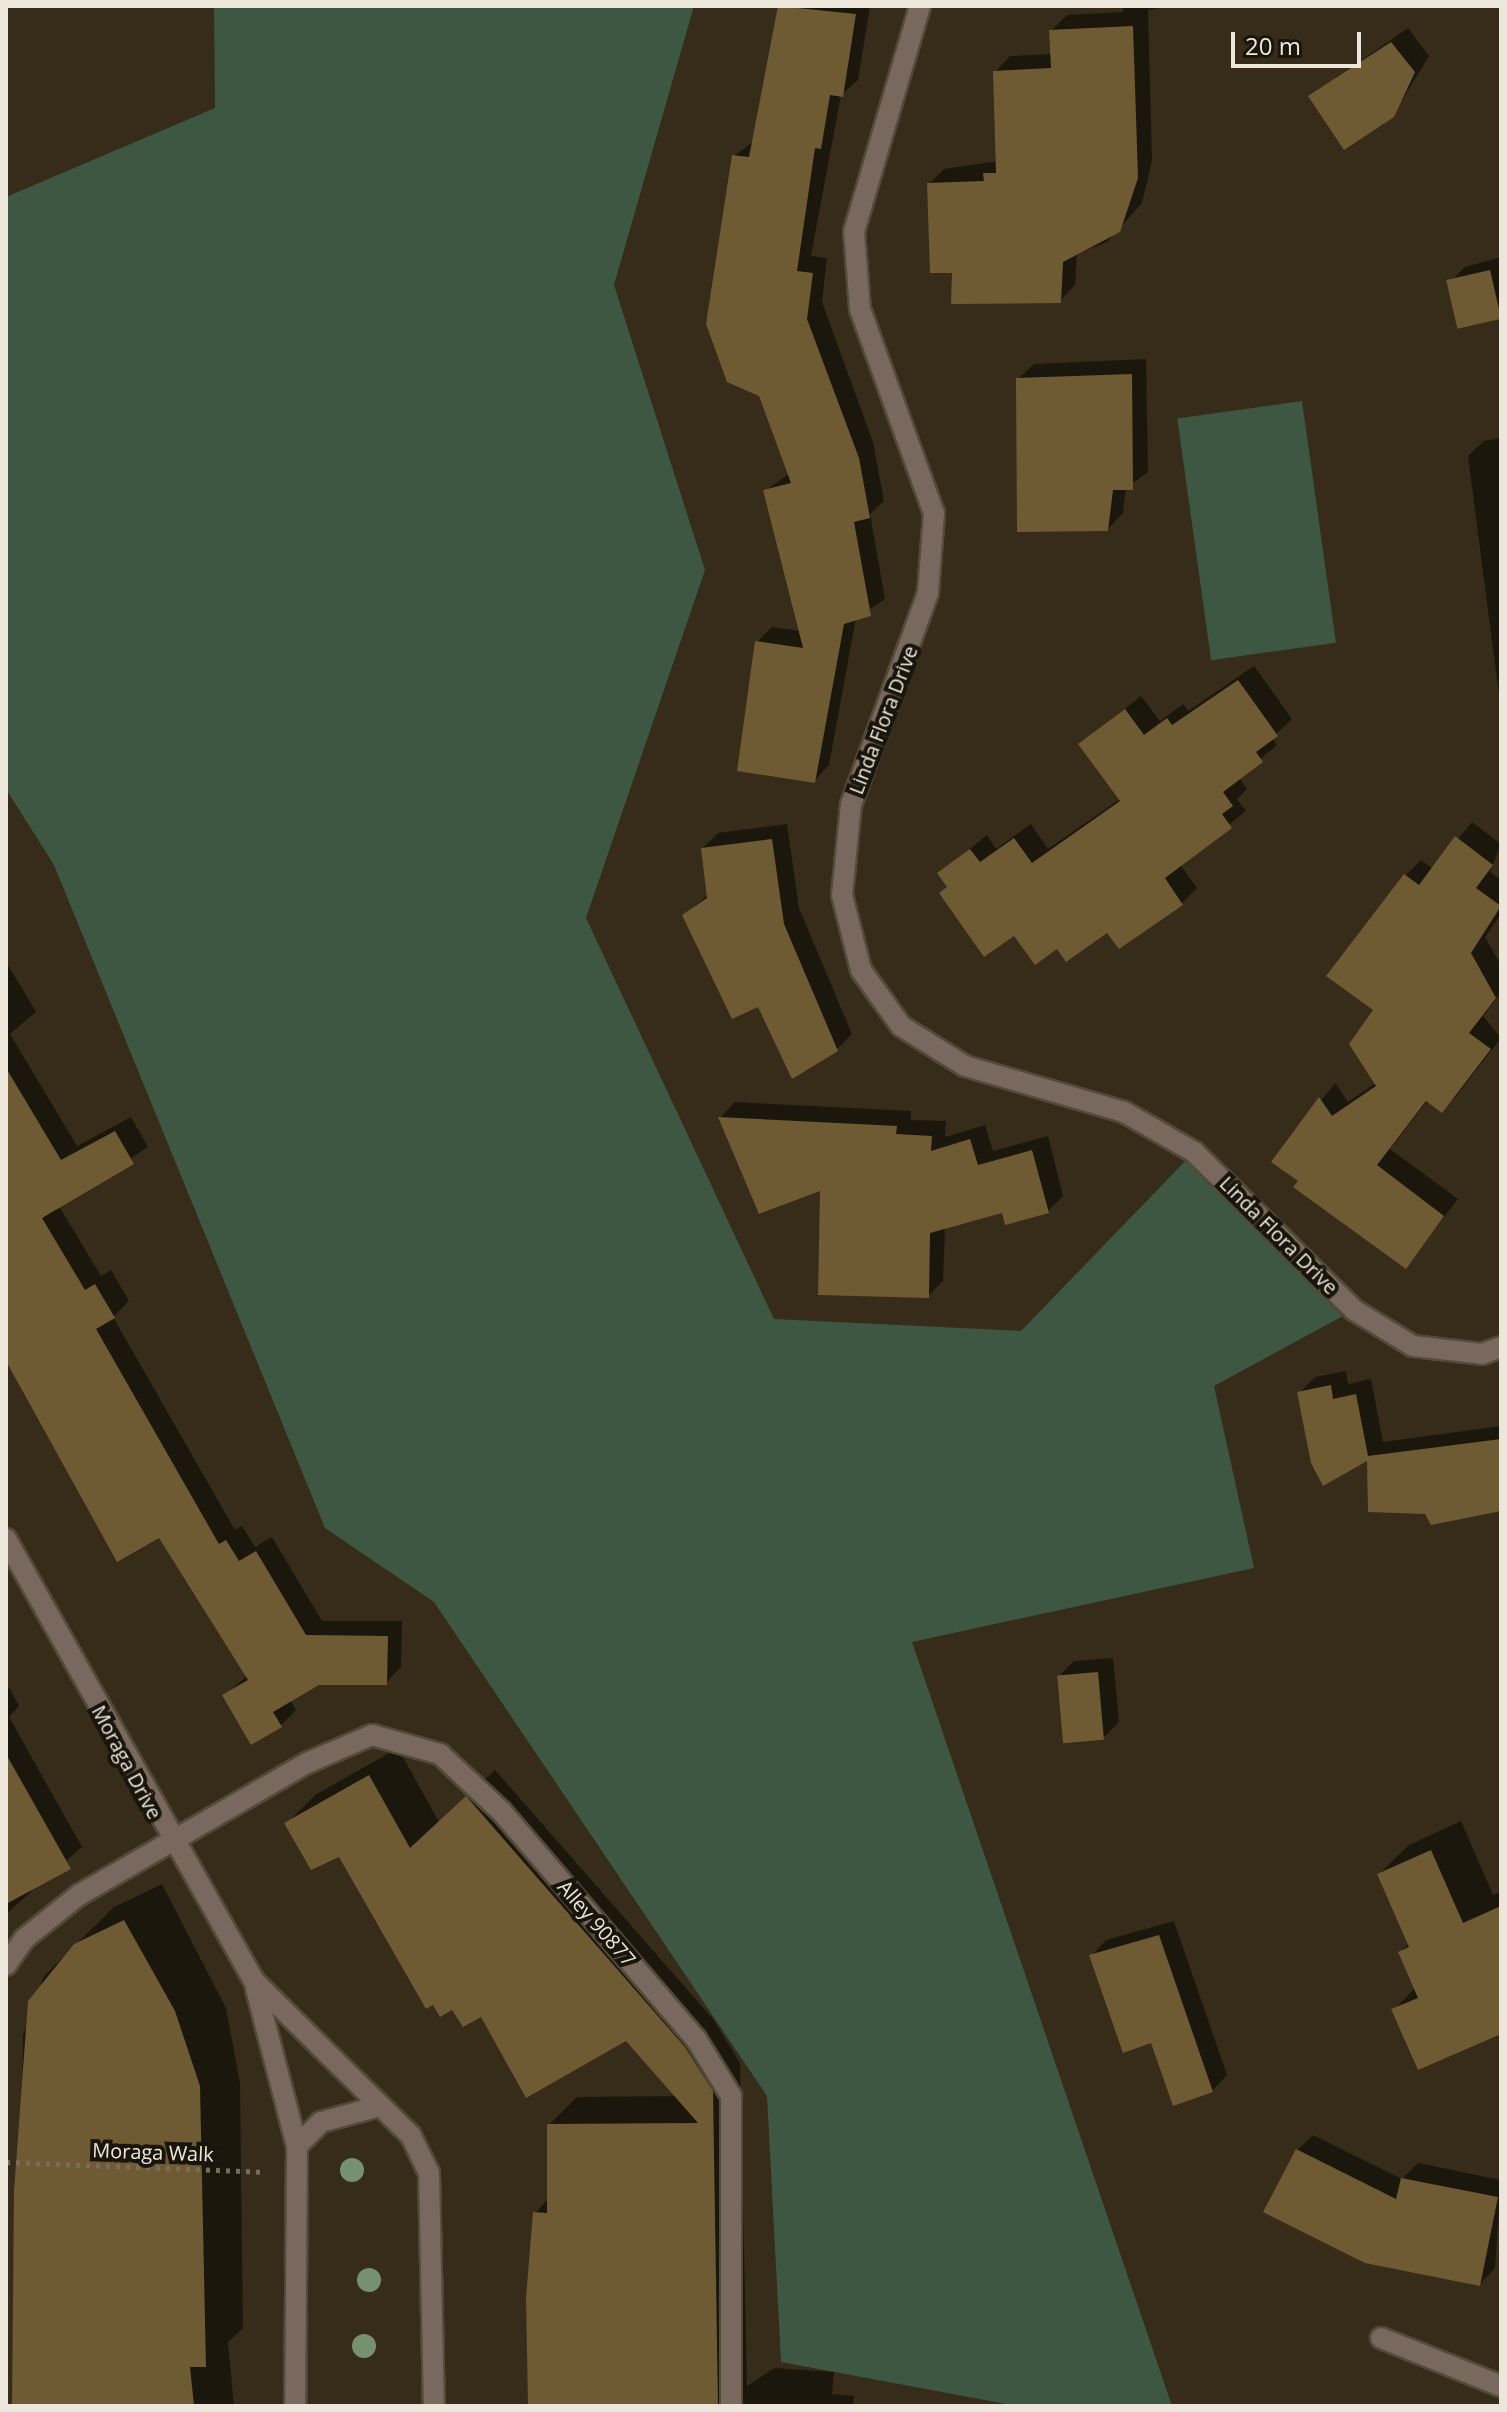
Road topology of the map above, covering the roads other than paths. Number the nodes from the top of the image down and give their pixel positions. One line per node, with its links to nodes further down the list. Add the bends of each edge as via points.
1 (920, 6): 2 (street, Linda Flora Drive, via 854,231 860,309 934,513 928,593 851,804 842,895 861,970 901,1026 965,1066 1124,1112 1194,1152 1354,1310 1413,1346 1482,1354)
2 (1501, 1347)
3 (6, 1539): 4 (street, Moraga Drive)
4 (172, 1845): 5 (street, Alley 90877, via 79,1895 24,1939); 6 (street, Moraga Drive); 13 (street, Alley 90877, via 307,1763 372,1735 440,1754 502,1812 696,2039 731,2096)
5 (6, 1965)
6 (254, 1981): 7 (street, Moraga Drive); 8 (street, Moraga Drive)
7 (380, 2106): 8 (street, via 321,2122); 12 (street, Moraga Drive, via 411,2136 429,2173)
8 (297, 2146): 11 (street, Moraga Drive)
9 (1381, 2338): 10 (street)
10 (1501, 2386)
11 (295, 2406)
12 (434, 2406)
13 (731, 2406)

